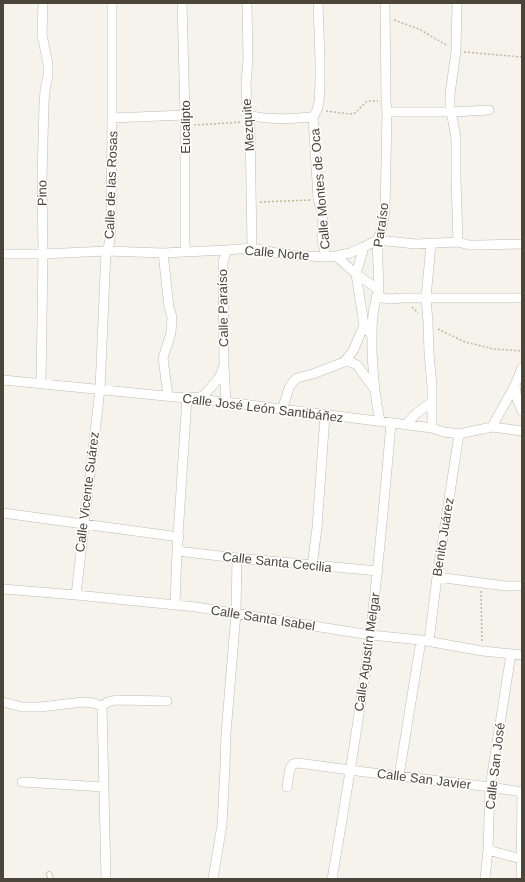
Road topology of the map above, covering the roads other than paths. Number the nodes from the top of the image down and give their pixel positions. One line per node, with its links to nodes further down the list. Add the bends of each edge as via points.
1 (43, 3): 26 (street, Pino, via 42,35 48,76 44,104)
2 (112, 3): 13 (street, Calle de las Rosas)
3 (182, 3): 12 (street, Eucalipto)
4 (246, 3): 14 (street, Mezquite, via 246,83)
5 (318, 3): 11 (street, Calle Montes de Oca, via 320,68 319,96)
6 (385, 3): 9 (street, Paraíso)
7 (457, 3): 10 (street, via 456,51)
8 (489, 110): 10 (street)
9 (387, 112): 10 (street); 15 (street, Paraíso, via 385,212)
10 (450, 112): 16 (street, via 456,138)
11 (315, 114): 14 (street, via 269,119); 28 (street, Calle Montes de Oca, via 318,199 323,215 322,239)
12 (185, 115): 13 (street); 23 (street, Eucalipto)
13 (112, 118): 22 (street, Calle de las Rosas, via 111,232)
14 (249, 118): 20 (street, Mezquite)
15 (377, 240): 17 (street); 19 (street, Calle Norte); 30 (street, Paraíso)
16 (458, 242): 17 (street); 18 (street, via 469,245)
17 (431, 244): 31 (street)
18 (522, 244)
19 (364, 247): 27 (street, Calle Norte); 29 (street)
20 (252, 248): 21 (street, Calle Norte); 28 (street, Calle Norte)
21 (227, 250): 23 (street, Calle Norte); 36 (street, Calle Paraíso, via 223,262)
22 (106, 251): 24 (street, Calle Norte); 26 (street, Calle Norte); 42 (street, Calle de las Rosas)
23 (185, 252): 24 (street, Calle Norte)
24 (163, 253): 43 (street, via 172,317 171,333 163,358)
25 (3, 254): 26 (street, Calle Norte)
26 (43, 254): 39 (street, Pino)
27 (336, 256): 28 (street, Calle Norte); 29 (street)
28 (326, 257)
29 (356, 274): 30 (street); 33 (street)
30 (377, 293): 31 (street, via 391,299); 34 (street, Paraíso, via 371,322)
31 (426, 298): 32 (street); 46 (street)
32 (522, 298)
33 (364, 325): 34 (street); 35 (street, via 353,352)
34 (372, 336): 41 (street, Paraíso)
35 (344, 362): 41 (street, via 357,365); 47 (street, via 298,378 289,388)
36 (224, 366): 44 (street, Calle Paraíso, via 219,378 205,394); 45 (street, Calle Paraíso)
37 (522, 368): 40 (street)
38 (3, 380): 39 (street, Calle José León Santibáñez)
39 (41, 383): 42 (street, Calle José León Santibáñez)
40 (515, 385): 48 (street); 53 (street)
41 (374, 388): 50 (street, Paraíso)
42 (100, 389): 43 (street, Calle José León Santibáñez); 58 (street, Calle Vicente Suárez)
43 (168, 396): 44 (street, Calle José León Santibáñez)
44 (188, 398): 45 (street, Calle José León Santibáñez); 59 (street)
45 (226, 402): 47 (street, Calle José León Santibáñez)
46 (432, 402): 52 (street); 54 (street)
47 (282, 410): 49 (street, Calle José León Santibáñez)
48 (522, 411)
49 (324, 415): 50 (street, Calle José León Santibáñez); 62 (street)
50 (380, 422): 51 (street, Calle José León Santibáñez)
51 (391, 423): 52 (street, Calle José León Santibáñez); 63 (street, Calle Agustín Melgar)
52 (405, 425): 54 (street, Calle José León Santibáñez)
53 (492, 427): 55 (street, Calle José León Santibáñez); 56 (street, Calle José León Santibáñez)
54 (432, 428): 56 (street, Calle José León Santibáñez)
55 (522, 431)
56 (459, 434): 64 (street, Benito Juárez)
57 (3, 513): 58 (street)
58 (84, 524): 59 (street); 67 (street, Calle Vicente Suárez)
59 (179, 537): 60 (street)
60 (177, 551): 61 (street, Calle Santa Cecilia); 68 (street)
61 (237, 558): 62 (street, Calle Santa Cecilia); 69 (street)
62 (312, 566): 63 (street, Calle Santa Cecilia)
63 (378, 571): 70 (street, Calle Agustín Melgar)
64 (437, 577): 65 (street); 71 (street, Benito Juárez)
65 (522, 586)
66 (3, 589): 67 (street, Calle Santa Isabel)
67 (76, 595): 68 (street, Calle Santa Isabel)
68 (175, 605): 69 (street, Calle Santa Isabel)
69 (236, 613): 70 (street, Calle Santa Isabel); 87 (street, via 226,733 222,825)
70 (370, 635): 71 (street, Calle Santa Isabel); 77 (street, Calle Agustín Melgar)
71 (425, 641): 72 (street, Calle Santa Isabel); 78 (street, Benito Juárez)
72 (511, 654): 73 (street, Calle Santa Isabel); 82 (street, Calle San José)
73 (522, 656)
74 (167, 701): 76 (street, via 116,700)
75 (3, 702): 76 (street, via 22,707 83,702)
76 (102, 706): 80 (street)
77 (350, 771): 78 (street, Calle San Javier); 81 (street, Calle San Javier, via 293,764); 88 (street, Calle Agustín Melgar)
78 (399, 776): 82 (street, Calle San Javier)
79 (22, 782): 80 (street)
80 (104, 787): 86 (street)
81 (287, 787)
82 (490, 787): 83 (street, Calle San Javier); 84 (street, Calle San José)
83 (522, 792): 85 (street)
84 (488, 850): 85 (street); 89 (street, Calle San José)
85 (522, 859): 90 (street)
86 (106, 879)
87 (213, 879)
88 (332, 879)
89 (485, 879)
90 (521, 879)

